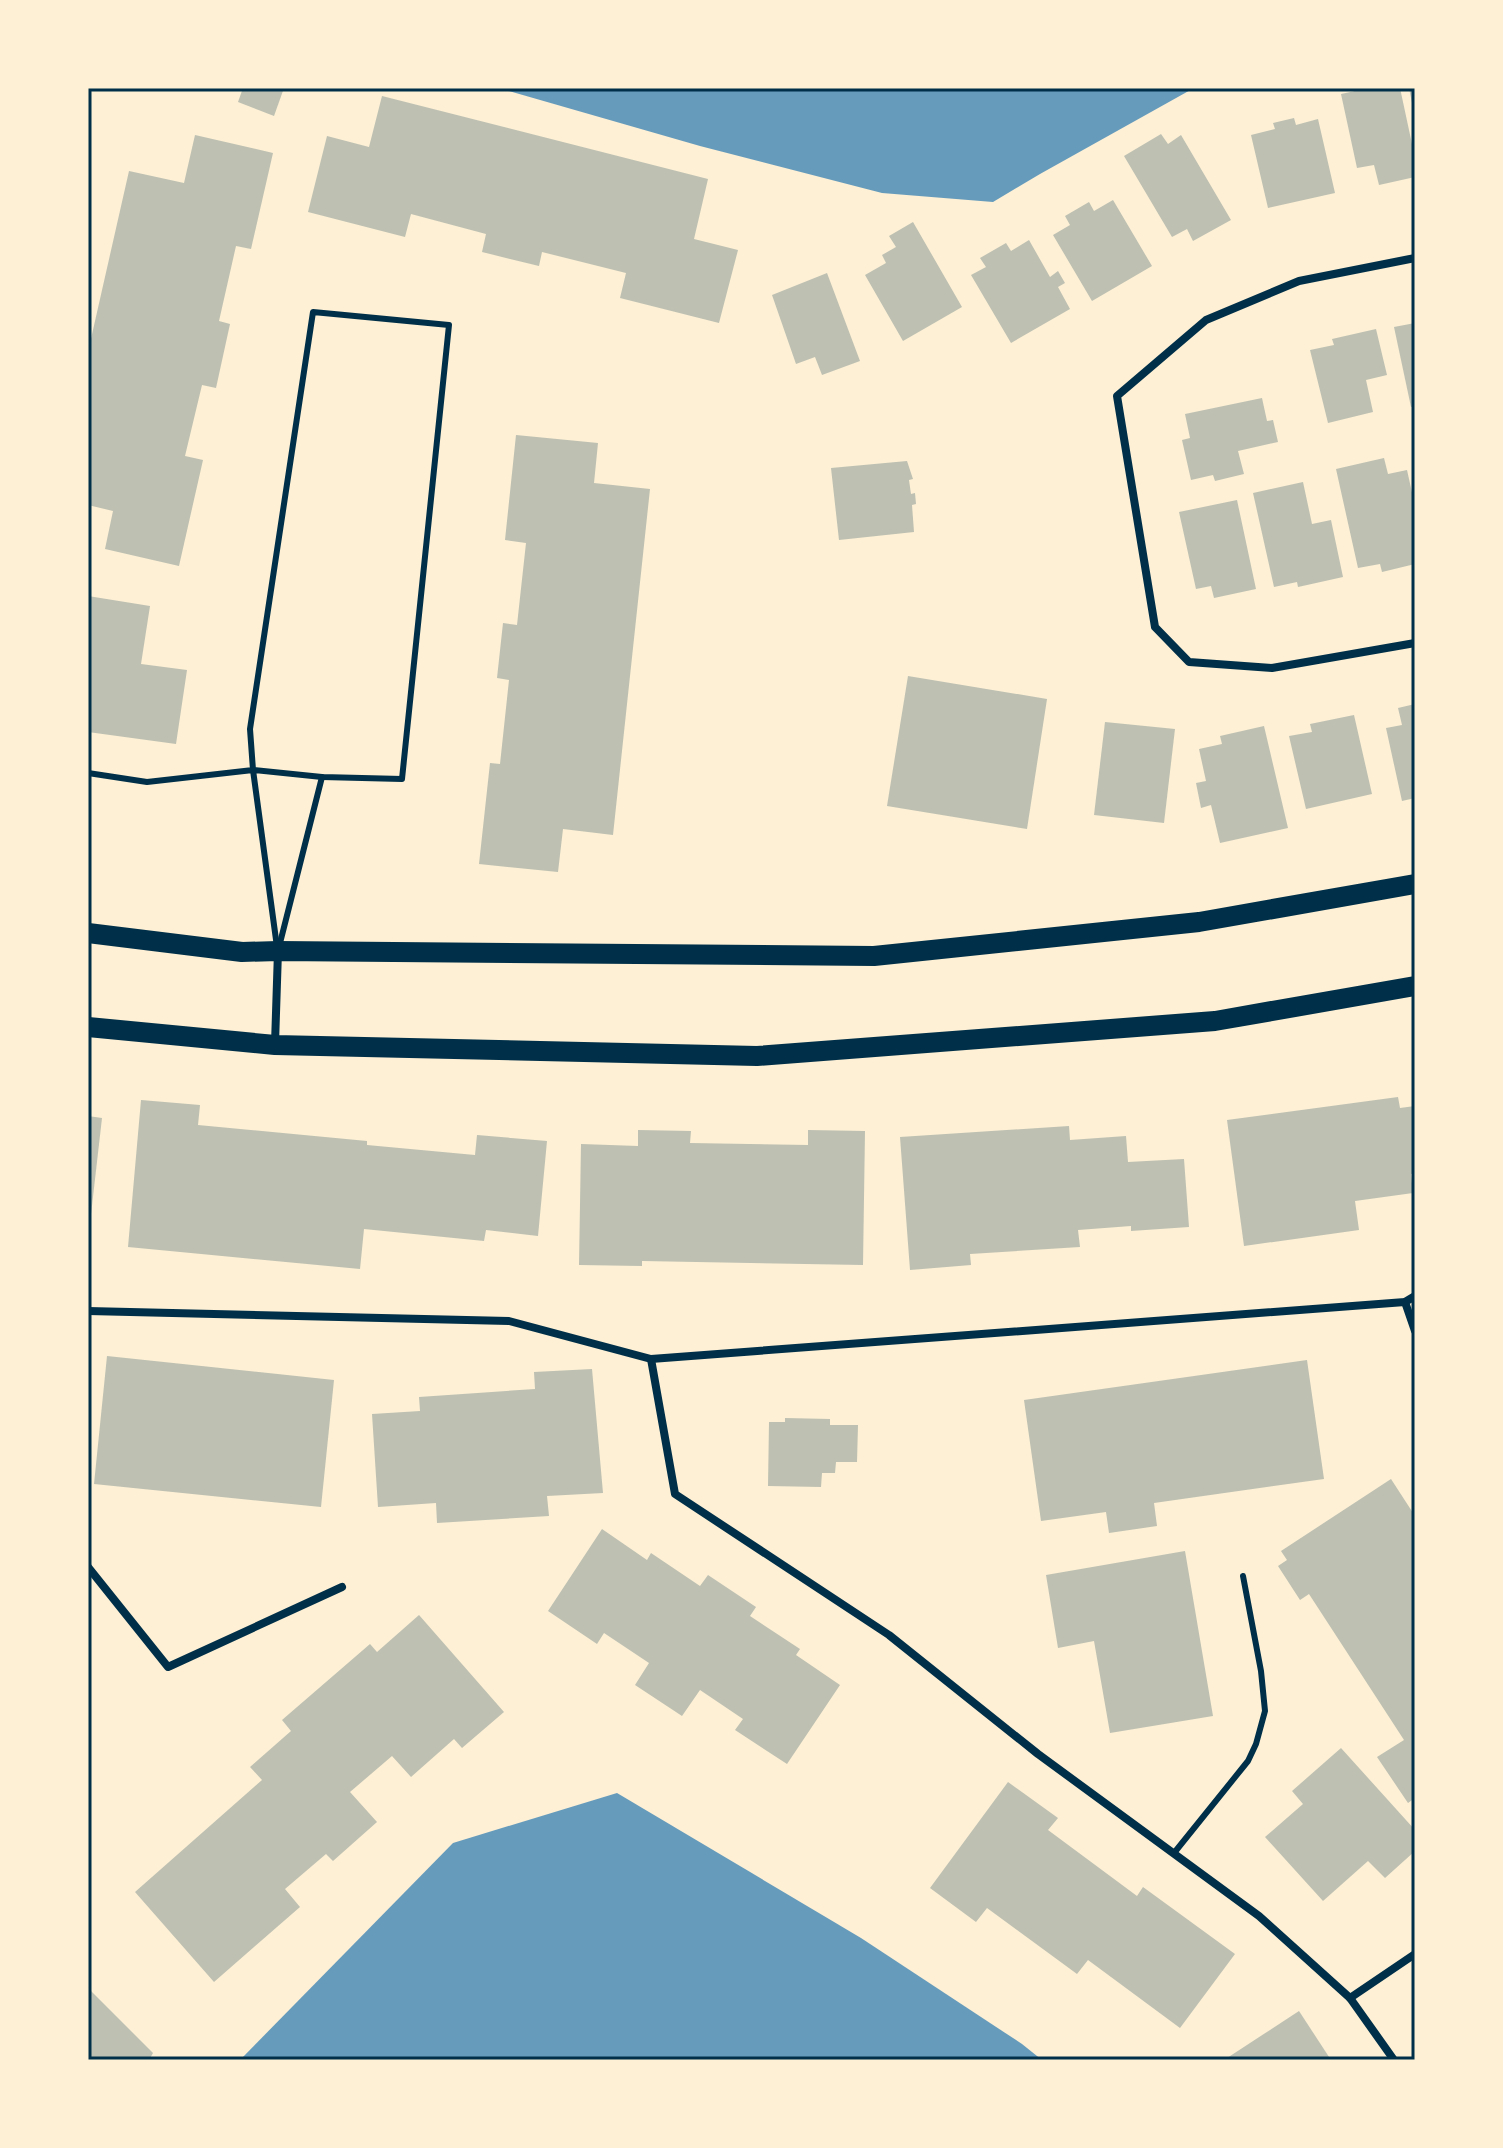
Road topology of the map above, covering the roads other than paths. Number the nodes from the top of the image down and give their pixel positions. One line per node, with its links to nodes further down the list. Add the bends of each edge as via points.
1 (1415, 258): 2 (street, via 1299,281 1206,320 1117,396 1155,627 1189,662 1272,668)
2 (1415, 643)
3 (253, 770): 4 (lane, via 147,782); 5 (lane); 5 (lane, via 250,729 313,312 449,325 402,779); 8 (lane)
4 (88, 773)
5 (322, 777): 8 (lane)
6 (1415, 884): 8 (main road, via 1199,922 874,956)
7 (88, 933): 8 (main road, via 242,952)
8 (278, 951): 11 (street)
9 (1415, 986): 11 (main road, via 1215,1021 757,1056)
10 (88, 1027): 11 (main road)
11 (275, 1045)
12 (1415, 1296): 13 (street)
13 (1405, 1302): 15 (street); 16 (street)
14 (88, 1311): 16 (street, via 509,1321)
15 (1415, 1331)
16 (651, 1359): 20 (street, via 675,1494 889,1635)
17 (88, 1567): 19 (street, via 168,1667)
18 (1243, 1576): 20 (lane, via 1265,1711 1248,1761)
19 (342, 1587)
20 (1174, 1853): 22 (street, via 1259,1916)
21 (1415, 1954): 22 (street)
22 (1350, 1998): 23 (street)
23 (1394, 2060)

